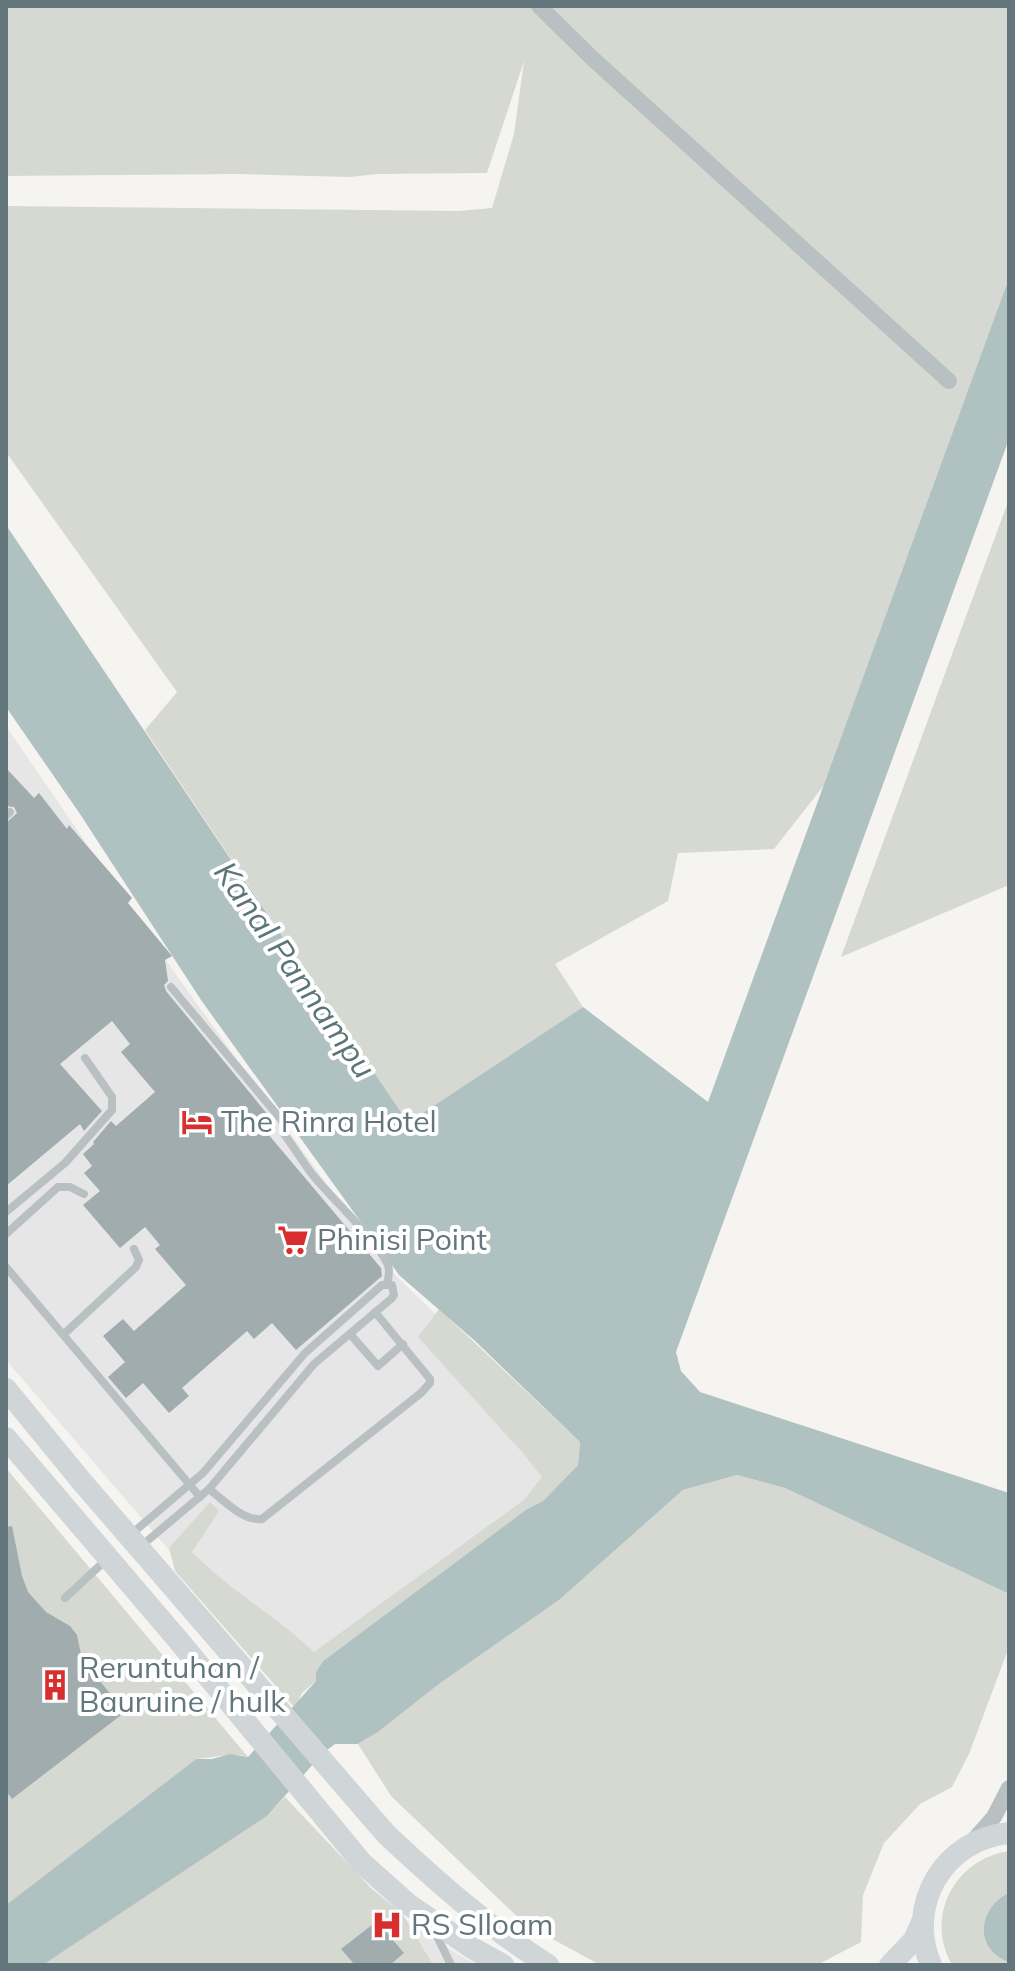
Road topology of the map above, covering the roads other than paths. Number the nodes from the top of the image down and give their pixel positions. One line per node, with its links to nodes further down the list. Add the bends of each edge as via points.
1 (539, 6): 3 (street)
2 (555, 6): 3 (street, via 576,27)
3 (592, 58): 4 (street)
4 (949, 381)
5 (171, 987): 12 (lane, via 284,1123 284,1134 309,1171 377,1250 388,1266)
6 (85, 1058): 8 (lane, via 112,1097 112,1110 65,1163)
7 (84, 1194): 9 (lane, via 58,1187)
8 (6, 1212)
9 (6, 1234)
10 (134, 1249): 14 (lane, via 136,1267)
11 (6, 1267): 14 (lane)
12 (387, 1283): 13 (lane, via 394,1295); 18 (lane, via 305,1353)
13 (375, 1312): 15 (lane); 16 (lane)
14 (64, 1334): 21 (lane)
15 (350, 1334): 16 (lane, via 378,1366); 19 (lane)
16 (403, 1344): 22 (lane, via 430,1383 287,1502 254,1520)
17 (6, 1389): 24 (main road)
18 (274, 1390): 19 (lane); 21 (lane)
19 (283, 1399): 22 (lane)
20 (6, 1438): 25 (main road)
21 (190, 1485): 23 (lane); 24 (lane)
22 (209, 1489): 23 (lane)
23 (200, 1497): 24 (lane)
24 (134, 1542): 34 (main road, via 386,1834 436,1882)
25 (108, 1558): 26 (lane); 30 (main road, via 362,1863)
26 (65, 1598)
27 (1009, 1788): 29 (street, via 994,1817)
28 (1009, 1833): 29 (main road)
29 (967, 1845): 31 (main road, via 932,1884)
30 (428, 1917): 32 (lane); 33 (main road)
31 (922, 1921): 35 (main road, via 914,1940); 36 (main road)
32 (451, 1965)
33 (503, 1965)
34 (548, 1965)
35 (890, 1965)
36 (931, 1965)

